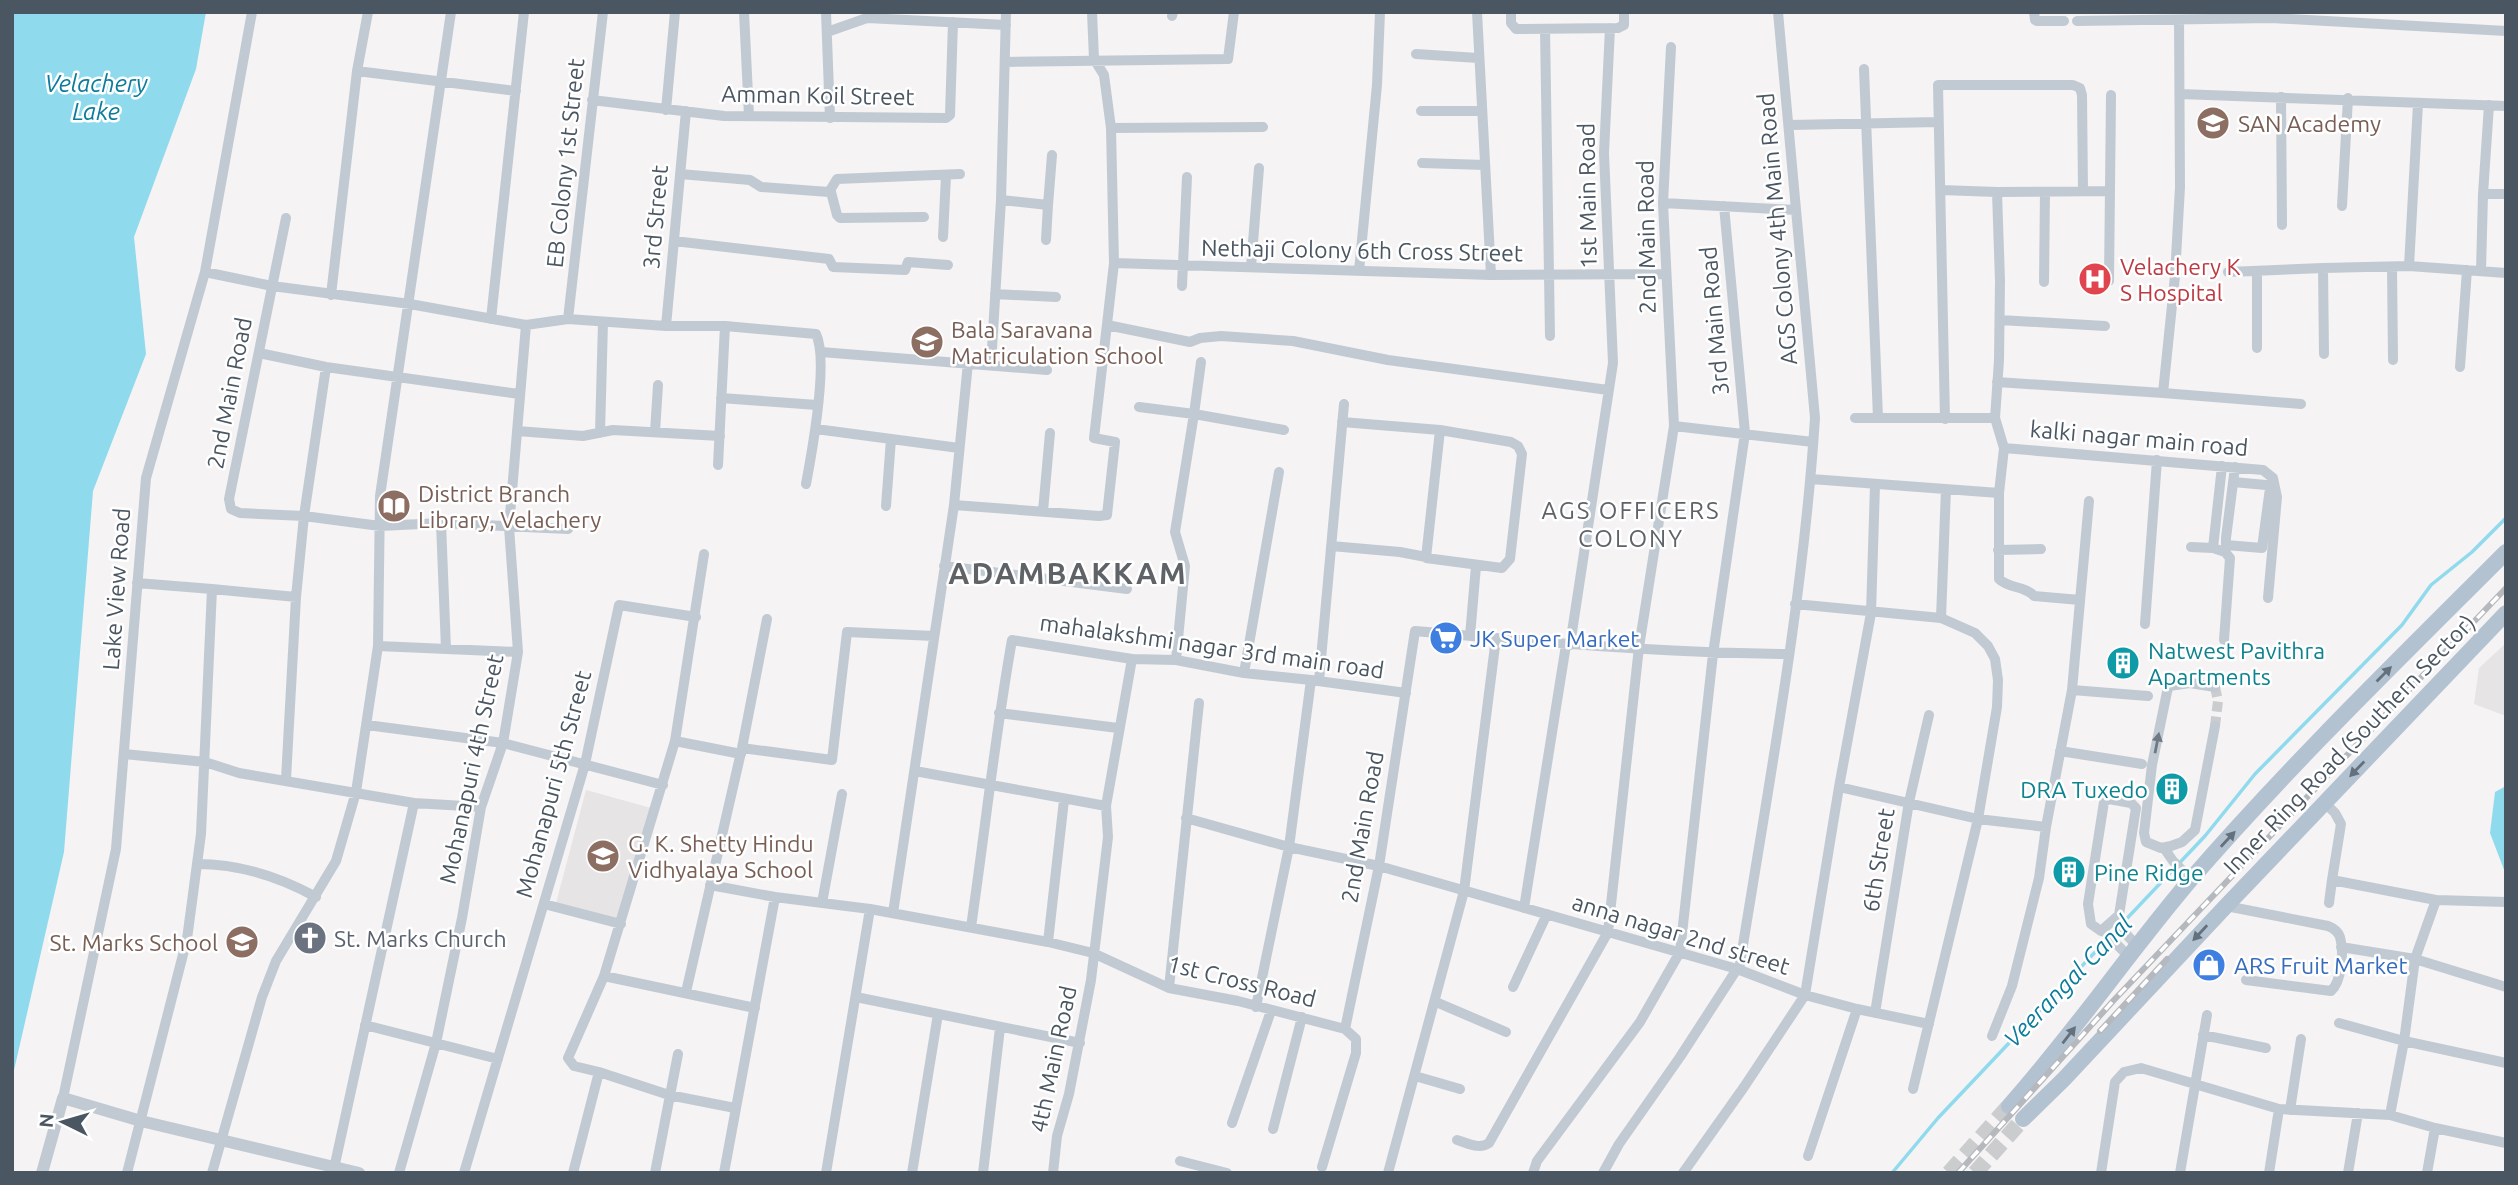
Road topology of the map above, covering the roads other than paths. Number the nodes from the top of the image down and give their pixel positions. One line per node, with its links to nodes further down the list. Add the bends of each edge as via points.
1 (252, 12): 96 (street, Lake View Road)
2 (368, 12): 35 (street)
3 (451, 12): 36 (street)
4 (524, 12): 37 (street)
5 (604, 12): 42 (street, EB Colony 1st Street)
6 (676, 12): 46 (street)
7 (744, 12): 50 (street)
8 (826, 12): 27 (street)
9 (1006, 12): 24 (street)
10 (1092, 12): 32 (street)
11 (1234, 12): 32 (street, via 1228,59)
12 (1380, 12): 93 (street)
13 (1477, 12): 31 (street)
14 (1511, 12): 28 (street, via 1513,29)
15 (1624, 12): 25 (street, via 1623,27)
16 (1778, 12): 54 (street, AGS Colony 4th Main Road)
17 (2218, 15): 20 (street); 26 (street)
18 (2034, 16): 21 (street)
19 (2120, 17): 20 (street); 22 (street)
20 (2179, 20): 38 (street)
21 (2064, 21)
22 (2077, 21)
23 (953, 22): 24 (street); 27 (street, via 867,18); 51 (street, Amman Koil Street, via 949,117)
24 (1006, 25): 33 (street)
25 (1610, 28): 28 (street); 99 (street, 1st Main Road, via 1604,153)
26 (2506, 31)
27 (827, 32): 51 (street)
28 (1545, 34): 102 (street)
29 (1671, 47): 74 (street, 2nd Main Road)
30 (1416, 54): 31 (street)
31 (1478, 58): 49 (street)
32 (1094, 59): 33 (street); 56 (street, via 1104,75)
33 (1004, 62): 73 (street)
34 (1864, 69): 53 (street)
35 (357, 71): 36 (street); 108 (street)
36 (442, 82): 37 (street); 110 (street)
37 (516, 91): 111 (street)
38 (2180, 94): 40 (street); 136 (street, via 2179,213)
39 (2111, 95): 67 (street)
40 (2281, 97): 41 (street); 81 (street)
41 (2348, 99): 43 (street); 77 (street)
42 (592, 100): 46 (street, Amman Koil Street); 112 (street, EB Colony 1st Street)
43 (2418, 104): 44 (street); 87 (street)
44 (2489, 105): 45 (street); 71 (street)
45 (2506, 106)
46 (666, 110): 47 (street, Amman Koil Street)
47 (686, 111): 50 (street, Amman Koil Street); 61 (street, 3rd Street)
48 (1421, 111): 49 (street)
49 (1482, 111): 59 (street)
50 (750, 116): 51 (street, Amman Koil Street)
51 (830, 118)
52 (1938, 122): 53 (street); 65 (street); 66 (street, via 1938,85 2073,85 2082,95)
53 (1866, 123): 54 (street); 145 (street)
54 (1790, 125): 78 (street, AGS Colony 4th Main Road)
55 (1264, 127): 56 (street)
56 (1111, 128): 85 (street)
57 (1052, 155): 75 (street)
58 (1422, 163): 59 (street)
59 (1485, 165): 101 (street)
60 (1259, 168): 89 (street)
61 (680, 174): 68 (street); 84 (street, 3rd Street)
62 (960, 174): 63 (street)
63 (946, 176): 68 (street, via 837,179); 82 (street)
64 (1187, 177): 88 (street)
65 (1941, 190): 69 (street); 147 (street)
66 (2083, 191): 67 (street); 70 (street)
67 (2110, 191): 103 (street)
68 (831, 192): 79 (street, via 840,218)
69 (1997, 192): 70 (street); 113 (street)
70 (2045, 192): 104 (street)
71 (2483, 194): 72 (street); 95 (street)
72 (2506, 194)
73 (1001, 200): 75 (street); 107 (street)
74 (1663, 203): 76 (street); 100 (street, 2nd Main Road)
75 (1048, 205): 83 (street)
76 (1724, 206): 78 (street); 157 (street, 3rd Main Road)
77 (2342, 206)
78 (1795, 210): 160 (street, AGS Colony 4th Main Road, via 1815,418)
79 (924, 217)
80 (286, 218): 105 (street, 2nd Main Road)
81 (2282, 225)
82 (943, 237)
83 (1046, 240)
84 (674, 241): 86 (street, via 829,259 833,267 905,270 908,262); 117 (street, 3rd Street)
85 (1114, 263): 88 (street, Nethaji Colony 6th Cross Street); 116 (street)
86 (948, 265)
87 (2409, 266): 90 (street); 92 (street)
88 (1182, 267): 89 (street, Nethaji Colony 6th Cross Street); 106 (street)
89 (1251, 267): 93 (street, Nethaji Colony 6th Cross Street)
90 (2392, 267): 91 (street); 125 (street)
91 (2323, 268): 94 (street); 124 (street)
92 (2467, 270): 95 (street); 130 (street)
93 (1359, 271): 101 (street, Nethaji Colony 6th Cross Street)
94 (2257, 271): 97 (street); 121 (street)
95 (2481, 271): 98 (street)
96 (205, 272): 105 (street); 196 (street, Lake View Road, via 146,478)
97 (2228, 272)
98 (2506, 272)
99 (1610, 274): 100 (street, Nethaji Colony 6th Cross Street); 102 (street, Nethaji Colony 6th Cross Street); 135 (street, 1st Main Road, via 1612,363)
100 (1666, 274): 149 (street, 2nd Main Road)
101 (1491, 275): 102 (street, Nethaji Colony 6th Cross Street)
102 (1549, 275): 120 (street)
103 (2109, 281)
104 (2044, 282)
105 (272, 286): 108 (street); 123 (street, 2nd Main Road)
106 (1182, 286)
107 (995, 293): 109 (street); 128 (street)
108 (331, 295): 110 (street)
109 (1056, 296)
110 (410, 304): 111 (street); 132 (street)
111 (491, 319): 115 (street)
112 (568, 319): 114 (street); 115 (street)
113 (2000, 320): 118 (street); 133 (street)
114 (603, 322): 117 (street); 155 (street)
115 (526, 325): 137 (street, Mohanapuri 4th Street)
116 (1107, 325): 135 (street, via 1190,342 1221,336 1293,341 1388,360); 179 (street, via 1094,438 1115,442 1107,515)
117 (666, 326): 119 (street)
118 (2105, 326)
119 (725, 327): 122 (street, via 816,334); 138 (street)
120 (1550, 336)
121 (2257, 348)
122 (821, 352): 127 (street); 141 (street)
123 (259, 353): 129 (street); 180 (street, 2nd Main Road, via 229,499 231,509)
124 (2324, 354)
125 (2393, 360)
126 (1201, 362): 143 (street)
127 (968, 363): 128 (street); 161 (street)
128 (991, 365): 131 (street)
129 (326, 367): 132 (street); 180 (street)
130 (2460, 367)
131 (1047, 370)
132 (397, 377): 137 (street); 183 (street)
133 (1997, 382): 136 (street); 146 (street)
134 (658, 385): 154 (street)
135 (1608, 390): 213 (street, 1st Main Road)
136 (2163, 393): 140 (street)
137 (519, 394): 153 (street, Mohanapuri 4th Street)
138 (721, 398): 141 (street); 158 (street)
139 (1344, 404): 148 (street)
140 (2301, 404)
141 (817, 405): 150 (street)
142 (1139, 407): 143 (street)
143 (1194, 414): 151 (street); 221 (street, via 1175,532 1185,566)
144 (1855, 418): 145 (street)
145 (1878, 418): 147 (street)
146 (1995, 418): 147 (street); 162 (street)
147 (1945, 419)
148 (1342, 422): 152 (street); 186 (street)
149 (1674, 426): 157 (street); 215 (street, 2nd Main Road)
150 (816, 429): 159 (street); 171 (street)
151 (1284, 430)
152 (1440, 430): 193 (street); 195 (street, via 1511,442 1522,454 1510,559 1502,568)
153 (517, 431): 155 (street); 184 (street, Mohanapuri 4th Street)
154 (655, 432): 155 (street); 158 (street)
155 (600, 433)
156 (1050, 433): 179 (street)
157 (1745, 433): 160 (street); 218 (street, 3rd Main Road)
158 (720, 436): 164 (street)
159 (891, 439): 161 (street); 178 (street)
160 (1813, 442): 169 (street, AGS Colony 4th Main Road)
161 (959, 448): 177 (street)
162 (2004, 448): 163 (street, kalki nagar main road); 175 (street)
163 (2157, 460): 165 (street, kalki nagar main road); 208 (street)
164 (718, 466)
165 (2222, 466): 166 (street, kalki nagar main road); 188 (street)
166 (2235, 467): 168 (street, kalki nagar main road); 170 (street)
167 (1279, 472): 222 (street)
168 (2266, 472): 173 (street); 181 (street, kalki nagar main road, via 2273,478 2277,496)
169 (1811, 479): 172 (street); 202 (street, AGS Colony 4th Main Road)
170 (2233, 482): 173 (street); 181 (street, via 2226,545 2262,548)
171 (806, 484)
172 (1875, 485): 174 (street); 203 (street)
173 (2265, 485): 181 (street, via 2270,488)
174 (1946, 489): 175 (street); 206 (street)
175 (1999, 493): 190 (street)
176 (2090, 501): 201 (street)
177 (954, 505): 179 (street); 194 (street)
178 (886, 506)
179 (1043, 511)
180 (304, 516): 183 (street); 199 (street)
181 (2271, 520): 200 (street, kalki nagar main road)
182 (442, 523): 183 (street); 184 (street); 216 (street)
183 (380, 526): 214 (street)
184 (509, 527): 185 (street); 217 (street, Mohanapuri 4th Street)
185 (568, 529)
186 (1331, 546): 193 (street); 223 (street)
187 (2192, 547): 188 (street)
188 (2213, 548): 212 (street, via 2230,558)
189 (2041, 549): 190 (street)
190 (1998, 550): 201 (street, via 1999,579 2005,585 2029,590 2034,596)
191 (2506, 552): 262 (main road, Inner Ring Road (Southern Sector), one-way to 191)
192 (704, 554): 205 (street)
193 (1426, 557): 195 (street)
194 (944, 566): 198 (street); 209 (street)
195 (1476, 566): 210 (street)
196 (137, 583): 197 (street); 238 (street, Lake View Road)
197 (212, 589): 199 (street); 239 (street)
198 (1127, 589)
199 (296, 597): 243 (street)
200 (2268, 598)
201 (2080, 600): 225 (street)
202 (1795, 604): 203 (street); 219 (street, AGS Colony 4th Main Road)
203 (1871, 613): 206 (street); 246 (street)
204 (2506, 613): 252 (main road, Inner Ring Road (Southern Sector), one-way to 252)
205 (696, 617): 234 (street); 241 (street, Mohanapuri 5th Street, via 619,605)
206 (1941, 618): 256 (street, via 1975,633 1995,659 1997,707)
207 (767, 619): 236 (street)
208 (2145, 624)
209 (934, 636): 236 (street, via 847,632 832,760); 242 (street)
210 (1470, 636): 211 (street); 226 (street, 2nd Main Road, via 1415,631)
211 (1496, 638): 213 (street); 265 (street)
212 (2224, 640)
213 (1568, 645): 215 (street); 274 (street, 1st Main Road)
214 (378, 646): 216 (street); 231 (street)
215 (1639, 647): 218 (street); 281 (street, 2nd Main Road)
216 (446, 649): 217 (street)
217 (518, 652): 235 (street, Mohanapuri 4th Street)
218 (1713, 654): 219 (street); 285 (street, 3rd Main Road)
219 (1788, 654): 289 (street, AGS Colony 4th Main Road)
220 (1132, 659): 221 (street, mahalakshmi nagar 3rd main road); 229 (street, mahalakshmi nagar 3rd main road, via 1012,640); 233 (street, 4th Main Road)
221 (1175, 660): 222 (street, mahalakshmi nagar 3rd main road)
222 (1244, 673): 223 (street, mahalakshmi nagar 3rd main road)
223 (1315, 680): 226 (street, mahalakshmi nagar 3rd main road); 258 (street)
224 (2215, 687): 259 (street, one-way to 224, via 2146,842 2144,833 2167,692 2176,684)
225 (2071, 690): 227 (street); 237 (street)
226 (1406, 693): 261 (street, 2nd Main Road)
227 (2148, 696)
228 (1199, 704): 255 (street)
229 (999, 713): 233 (street); 245 (street)
230 (1929, 715): 250 (street, 6th Street)
231 (367, 725): 235 (street); 247 (street)
232 (2215, 726): 259 (street, via 2195,830 2182,842)
233 (1118, 728): 253 (street, 4th Main Road)
234 (675, 741): 236 (street); 244 (street)
235 (502, 743): 241 (street); 254 (street, Mohanapuri 4th Street)
236 (742, 751): 264 (street)
237 (2060, 751): 240 (street); 257 (street)
238 (124, 754): 239 (street); 331 (street, Lake View Road, via 116,849)
239 (205, 762): 243 (street, via 239,773); 260 (street)
240 (2142, 764)
241 (585, 765): 244 (street); 272 (street, Mohanapuri 5th Street)
242 (915, 771): 245 (street); 276 (street)
243 (286, 779): 247 (street)
244 (663, 785): 278 (street)
245 (992, 785): 249 (street); 280 (street)
246 (1839, 787): 250 (street); 296 (street)
247 (356, 792): 251 (street); 266 (street, via 336,861)
248 (842, 794): 270 (street)
249 (1064, 800): 253 (street); 283 (street)
250 (1909, 802): 256 (street); 303 (street, 6th Street)
251 (414, 803): 254 (street); 309 (street)
252 (2325, 803): 263 (street, via 2341,824); 273 (main road, Inner Ring Road (Southern Sector))
253 (1106, 806): 286 (street, 4th Main Road, via 1108,837)
254 (481, 807): 317 (street, Mohanapuri 4th Street)
255 (1186, 818): 258 (street, anna nagar 2nd street); 294 (street)
256 (1978, 819): 257 (street); 308 (street)
257 (2046, 827): 314 (street, via 2026,932)
258 (1289, 847): 261 (street, anna nagar 2nd street); 299 (street)
259 (2166, 847): 262 (street)
260 (197, 864): 266 (street, via 254,871); 338 (street, via 187,939)
261 (1379, 866): 265 (street, anna nagar 2nd street); 311 (street, 2nd Main Road)
262 (2186, 869): 287 (main road, Inner Ring Road (Southern Sector))
263 (2332, 880): 268 (street); 271 (street)
264 (710, 885): 267 (street, 1st Cross Road); 295 (street)
265 (1464, 891): 274 (street, anna nagar 2nd street); 298 (street)
266 (316, 897): 342 (street, via 276,961)
267 (775, 897): 270 (street, 1st Cross Road); 300 (street)
268 (2435, 900): 269 (street); 288 (street)
269 (2506, 902)
270 (822, 903): 275 (street, 1st Cross Road)
271 (2329, 903)
272 (544, 904): 278 (street); 321 (street, Mohanapuri 5th Street)
273 (2226, 906): 284 (street, via 2328,926 2337,932); 326 (main road, Inner Ring Road (Southern Sector), one-way to 326)
274 (1524, 908): 277 (street, anna nagar 2nd street)
275 (870, 909): 276 (street, 1st Cross Road); 297 (street)
276 (893, 913): 280 (street, 1st Cross Road)
277 (1547, 914): 281 (street, anna nagar 2nd street); 292 (street)
278 (621, 924): 290 (street)
279 (2118, 926): 282 (street); 282 (street, via 2136,808 2109,799 2104,802 2088,904 2091,923); 287 (street)
280 (971, 927): 283 (street, 1st Cross Road)
281 (1608, 932): 285 (street, anna nagar 2nd street); 343 (street, via 1489,1143 1477,1146)
282 (2108, 936): 287 (street)
283 (1048, 943): 286 (street, 1st Cross Road)
284 (2340, 947): 288 (street); 291 (street, via 2339,975 2331,991)
285 (1680, 952): 289 (street, anna nagar 2nd street); 364 (street, via 1640,1022 1537,1161)
286 (1093, 953): 294 (street, 1st Cross Road); 318 (street, 4th Main Road)
287 (2134, 953): 323 (main road, Inner Ring Road (Southern Sector), one-way to 287)
288 (2415, 959): 293 (street); 316 (street)
289 (1738, 969): 296 (street, anna nagar 2nd street); 365 (street)
290 (604, 976): 295 (street); 324 (street, via 568,1058 574,1066)
291 (2246, 980)
292 (1513, 987)
293 (2506, 987)
294 (1169, 988): 299 (street, 1st Cross Road)
295 (686, 992): 300 (street)
296 (1805, 995): 301 (street, anna nagar 2nd street); 366 (street)
297 (856, 998): 304 (street); 359 (street)
298 (1436, 1002): 312 (street); 325 (street)
299 (1256, 1007): 302 (street, 1st Cross Road)
300 (755, 1008): 333 (street)
301 (1857, 1009): 303 (street, anna nagar 2nd street); 345 (street)
302 (1271, 1011): 306 (street, 1st Cross Road); 339 (street)
303 (1875, 1013): 308 (street, anna nagar 2nd street)
304 (938, 1014): 310 (street); 360 (street)
305 (2207, 1015): 313 (street)
306 (1302, 1017): 311 (street, 1st Cross Road); 341 (street)
307 (2339, 1023): 316 (street)
308 (1929, 1024): 329 (street)
309 (365, 1026): 317 (street); 348 (street)
310 (1000, 1028): 318 (street); 361 (street)
311 (1345, 1029): 347 (street, via 1356,1039 1356,1053)
312 (1506, 1032)
313 (2203, 1035): 319 (street); 327 (street)
314 (1992, 1036)
315 (2301, 1039): 334 (street)
316 (2404, 1041): 322 (street); 336 (street)
317 (436, 1043): 321 (street); 354 (street, Mohanapuri 4th Street)
318 (1080, 1043): 362 (street, 4th Main Road)
319 (2266, 1048)
320 (678, 1054): 330 (street)
321 (498, 1059): 355 (street, Mohanapuri 5th Street)
322 (2506, 1063)
323 (2046, 1064): 326 (main road); 332 (main road, Inner Ring Road (Southern Sector))
324 (600, 1072): 330 (street); 356 (street)
325 (1415, 1076): 328 (street); 363 (street)
326 (2064, 1079): 337 (main road, Inner Ring Road (Southern Sector))
327 (2195, 1085): 334 (street); 367 (street, via 2141,1068 2124,1072 2115,1082); 368 (street)
328 (1460, 1089)
329 (1913, 1089)
330 (669, 1095): 333 (street); 357 (street)
331 (63, 1098): 338 (street); 350 (street, Lake View Road)
332 (2009, 1106)
333 (735, 1108): 358 (street)
334 (2285, 1110): 335 (street); 369 (street)
335 (2358, 1113): 336 (street); 370 (street)
336 (2390, 1115): 340 (street)
337 (2023, 1119)
338 (141, 1121): 342 (street); 351 (street)
339 (1232, 1123)
340 (2435, 1128): 344 (street); 371 (street)
341 (1273, 1129)
342 (221, 1138): 348 (street); 352 (street)
343 (1457, 1140)
344 (2506, 1143)
345 (1808, 1156)
346 (1180, 1161): 349 (street)
347 (1322, 1167)
348 (334, 1170): 353 (street)
349 (1222, 1172)
350 (42, 1173)
351 (127, 1173)
352 (212, 1173)
353 (359, 1173)
354 (399, 1173)
355 (464, 1173)
356 (573, 1173)
357 (655, 1173)
358 (724, 1173)
359 (825, 1173)
360 (912, 1173)
361 (983, 1173)
362 (1053, 1173)
363 (1388, 1173)
364 (1533, 1173)
365 (1603, 1173)
366 (1683, 1173)
367 (2101, 1173)
368 (2180, 1173)
369 (2269, 1173)
370 (2348, 1173)
371 (2427, 1173)

